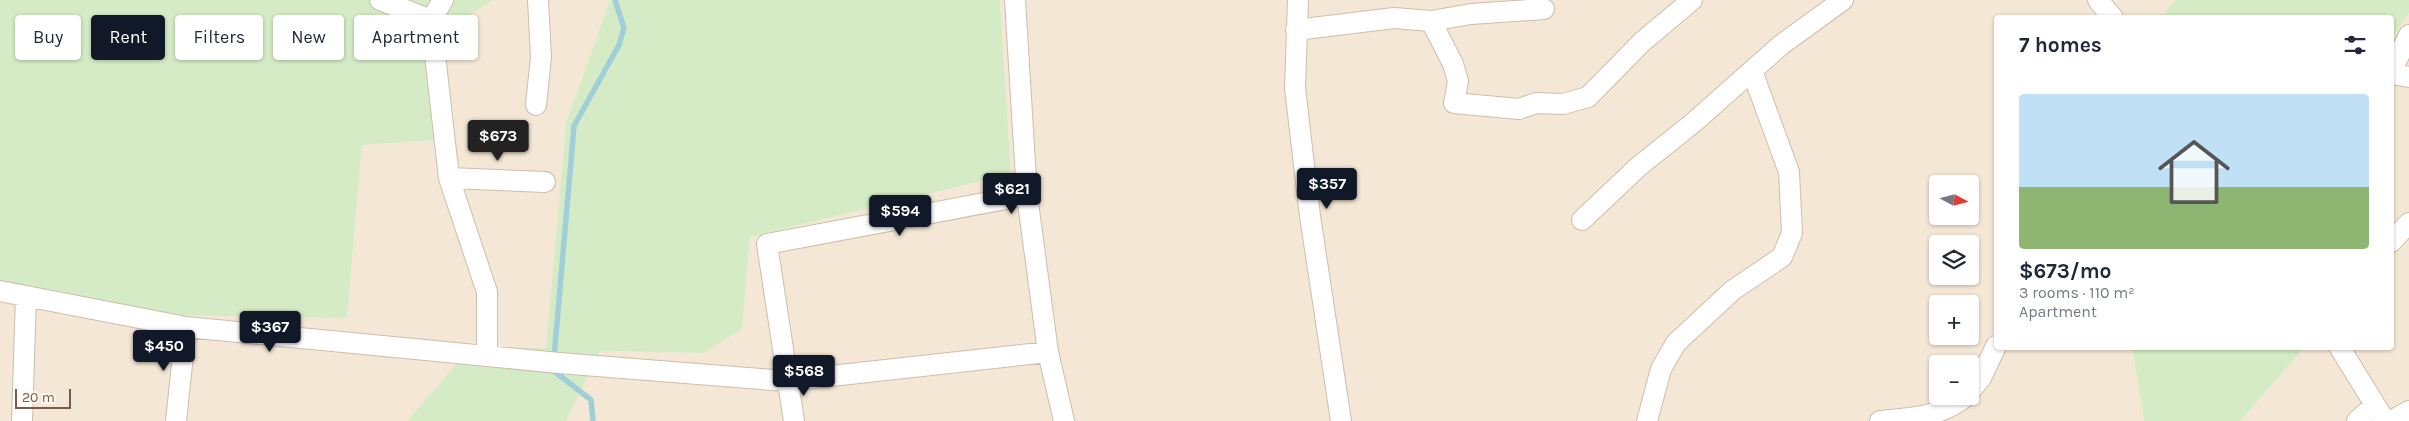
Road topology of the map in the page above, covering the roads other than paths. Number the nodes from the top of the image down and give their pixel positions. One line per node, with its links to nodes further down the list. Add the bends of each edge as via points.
1 (380, 0): 10 (street)
2 (444, 0): 11 (street)
3 (538, 0): 21 (street, via 542,57)
4 (1015, 0): 24 (street)
5 (1298, 0): 14 (street)
6 (1692, 0): 13 (street, via 1642,42 1588,97 1564,104 1536,103 1518,108 1454,103 1458,81)
7 (1843, 0): 18 (street, via 1781,45)
8 (2098, 0): 12 (street)
9 (1544, 10): 13 (street, via 1471,14)
10 (418, 15)
11 (434, 15)
12 (2110, 15)
13 (1432, 21): 14 (street, via 1394,18)
14 (1296, 30): 45 (street, via 1295,88 1310,216)
15 (2409, 36): 17 (street)
16 (435, 60): 22 (street)
17 (2394, 67)
18 (1752, 71): 25 (street, via 1638,167); 46 (street, via 1789,172 1792,233 1782,257 1733,290 1676,343 1661,369)
19 (2394, 74): 20 (street)
20 (2409, 77)
21 (536, 105)
22 (448, 178): 23 (street); 34 (street, via 487,292)
23 (545, 182)
24 (1026, 195): 33 (street); 36 (street, via 767,244)
25 (1582, 220)
26 (2409, 223): 27 (street)
27 (2394, 239)
28 (0, 291): 29 (street)
29 (26, 296): 30 (street); 41 (street)
30 (186, 327): 34 (street); 42 (street)
31 (1994, 350): 35 (street)
32 (2341, 350): 39 (street)
33 (1048, 352): 36 (street); 44 (street)
34 (487, 355): 36 (street)
35 (1979, 380)
36 (786, 381): 43 (street)
37 (1952, 405): 40 (street, via 1937,414)
38 (2409, 411): 49 (street)
39 (2380, 413): 48 (street)
40 (1903, 420): 47 (street)
41 (22, 421)
42 (176, 421)
43 (794, 421)
44 (1064, 421)
45 (1342, 421)
46 (1647, 421)
47 (1880, 421)
48 (2357, 421)
49 (2391, 421)

